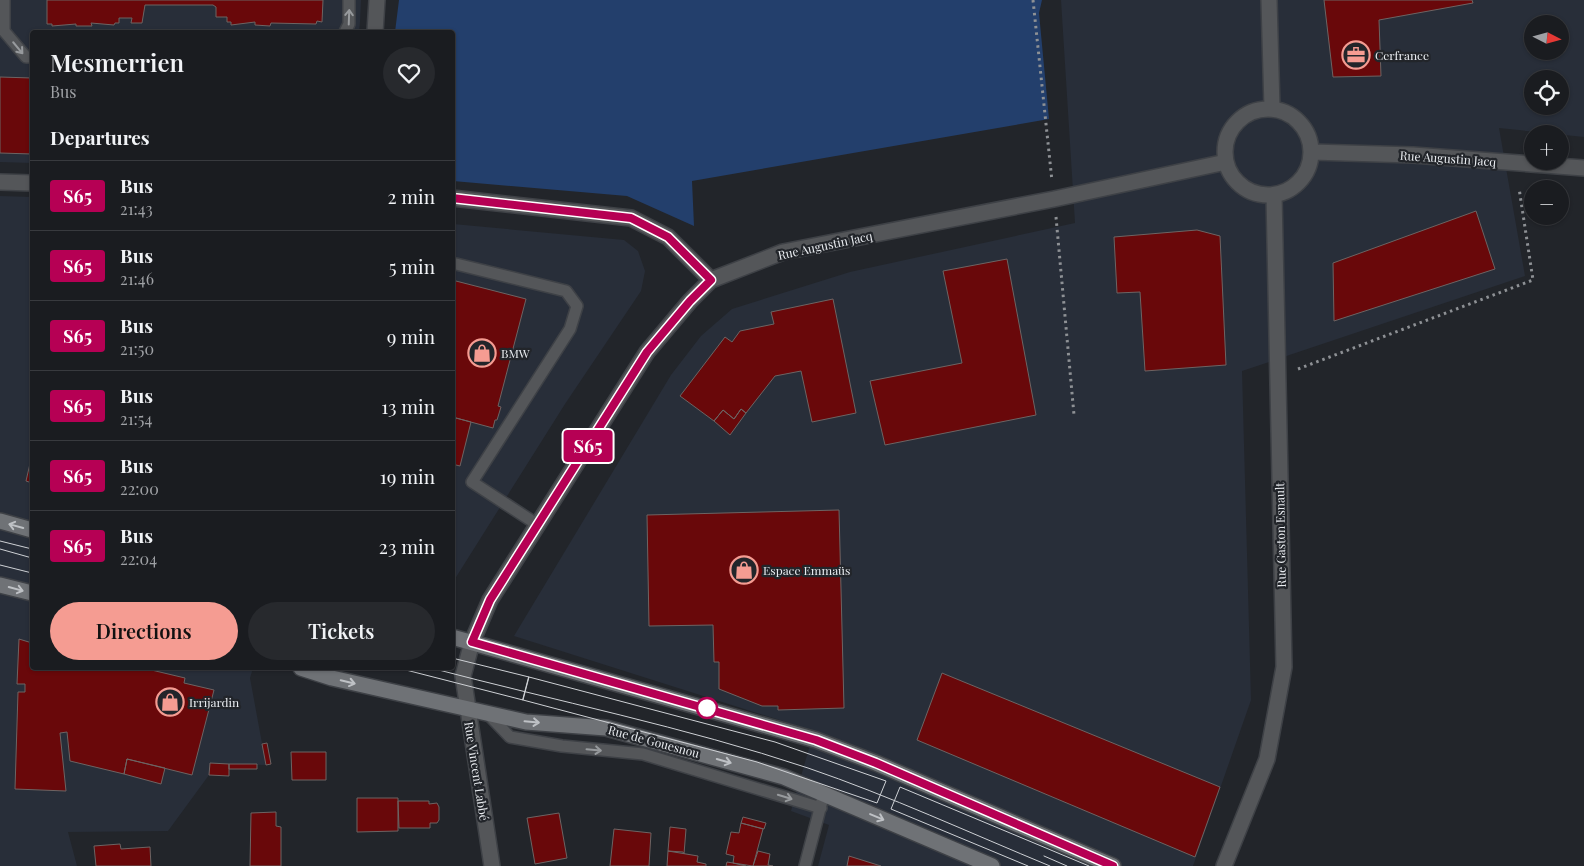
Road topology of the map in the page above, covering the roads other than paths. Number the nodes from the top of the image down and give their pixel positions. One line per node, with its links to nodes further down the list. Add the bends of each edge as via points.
1 (4, 0): 7 (lane, one-way to 7, via 4,31 26,57)
2 (349, 0): 5 (lane, one-way to 2)
3 (377, 0): 6 (street)
4 (1269, 0): 8 (street)
5 (346, 30)
6 (375, 30)
7 (30, 57)
8 (1272, 108): 9 (street, via 1300,122 1309,136); 10 (street, via 1252,112 1236,123 1226,141)
9 (1312, 152): 11 (street, Rue Augustin Jacq, via 1413,155); 14 (street, via 1309,167 1301,180 1289,190)
10 (1226, 162): 14 (street, via 1232,176 1244,188 1258,194); 17 (street, Rue Augustin Jacq, via 782,252)
11 (1584, 168)
12 (0, 182): 13 (street)
13 (30, 183)
14 (1274, 195): 34 (street, Rue Gaston Esnault, via 1284,667 1267,759)
15 (455, 198): 17 (street, via 631,218 668,237)
16 (455, 264): 19 (lane, via 566,291 577,306 570,329 472,482)
17 (711, 280): 19 (street, Rue Augustin Jacq, via 647,352)
18 (0, 521): 20 (main road, one-way to 18)
19 (538, 525): 24 (street, Rue Augustin Jacq, via 486,606)
20 (30, 529)
21 (0, 585): 22 (main road, one-way to 22)
22 (30, 592)
23 (455, 638): 24 (main road)
24 (472, 642): 26 (street, Rue Augustin Jacq); 33 (main road, via 816,740)
25 (307, 670): 27 (main road, Rue de Gouesnou, one-way to 27)
26 (463, 676): 27 (street, Rue Vincent Labbé)
27 (467, 708): 28 (main road, Rue de Gouesnou); 30 (street, Rue Vincent Labbé)
28 (487, 713): 29 (main road, Rue de Gouesnou, one-way to 29, via 526,722 606,728 784,778); 29 (lane, one-way to 29, via 510,737 643,754)
29 (822, 801): 31 (lane); 32 (main road, Rue de Gouesnou, one-way to 32)
30 (492, 866)
31 (805, 866)
32 (992, 866)
33 (1113, 866)
34 (1224, 866)

